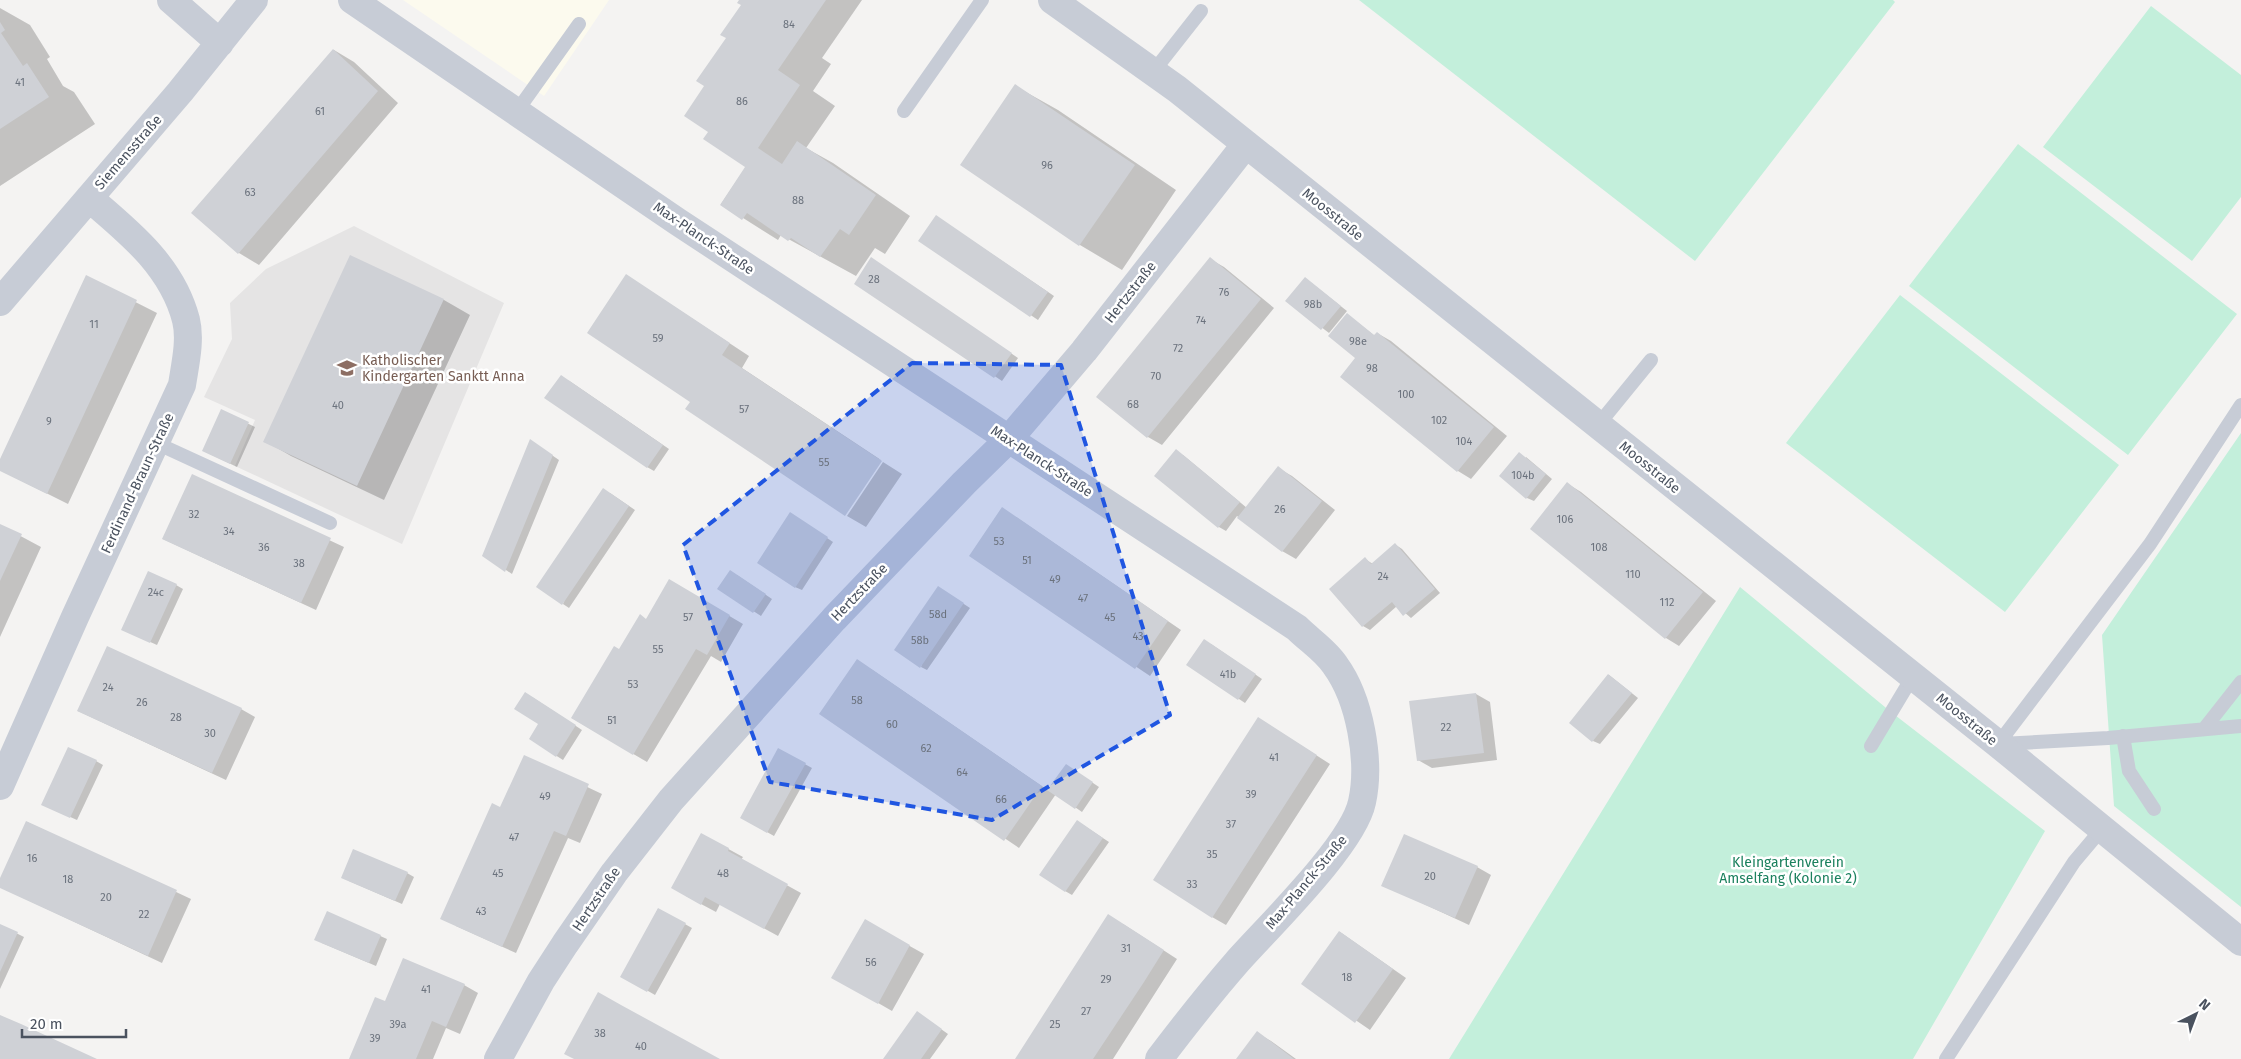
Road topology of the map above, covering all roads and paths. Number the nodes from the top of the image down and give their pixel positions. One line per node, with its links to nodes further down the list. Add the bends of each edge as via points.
1 (171, 0): 8 (street)
2 (254, 0): 8 (street, Siemensstraße)
3 (352, 0): 10 (street, Max-Planck-Straße)
4 (982, 0): 11 (lane)
5 (1052, 0): 9 (street, Moosstraße)
6 (1201, 10): 9 (lane)
7 (579, 24): 10 (lane)
8 (220, 43): 13 (street, Siemensstraße)
9 (1153, 72): 12 (street, Moosstraße)
10 (517, 111): 18 (street, Max-Planck-Straße, via 678,222)
11 (904, 111)
12 (1246, 144): 17 (street, Moosstraße); 18 (street, Hertzstraße, via 1084,351)
13 (89, 198): 14 (street, Siemensstraße); 19 (street, Ferdinand-Braun-Straße, via 143,244 171,281 186,321 187,350 182,385)
14 (0, 302)
15 (1650, 360): 17 (lane)
16 (2241, 406): 26 (lane, via 2150,544)
17 (1598, 425): 21 (street, Moosstraße)
18 (1009, 439): 32 (street, Hertzstraße, via 834,619 671,800 614,873 558,955); 33 (street, Max-Planck-Straße, via 1297,628 1335,664 1357,710 1366,760 1362,803 1348,833)
19 (156, 443): 20 (lane); 28 (street, Ferdinand-Braun-Straße)
20 (330, 523)
21 (1913, 676): 26 (street, Moosstraße); 27 (lane)
22 (2241, 682): 24 (lane)
23 (2241, 726): 24 (lane)
24 (2204, 729): 25 (lane)
25 (2124, 736): 26 (lane); 29 (lane, via 2128,771)
26 (1998, 744): 30 (street, Moosstraße)
27 (1870, 746)
28 (0, 786)
29 (2154, 809)
30 (2101, 830): 31 (street, Moosstraße); 34 (lane, via 2074,862)
31 (2241, 942)
32 (498, 1059)
33 (1158, 1059)
34 (1946, 1059)

